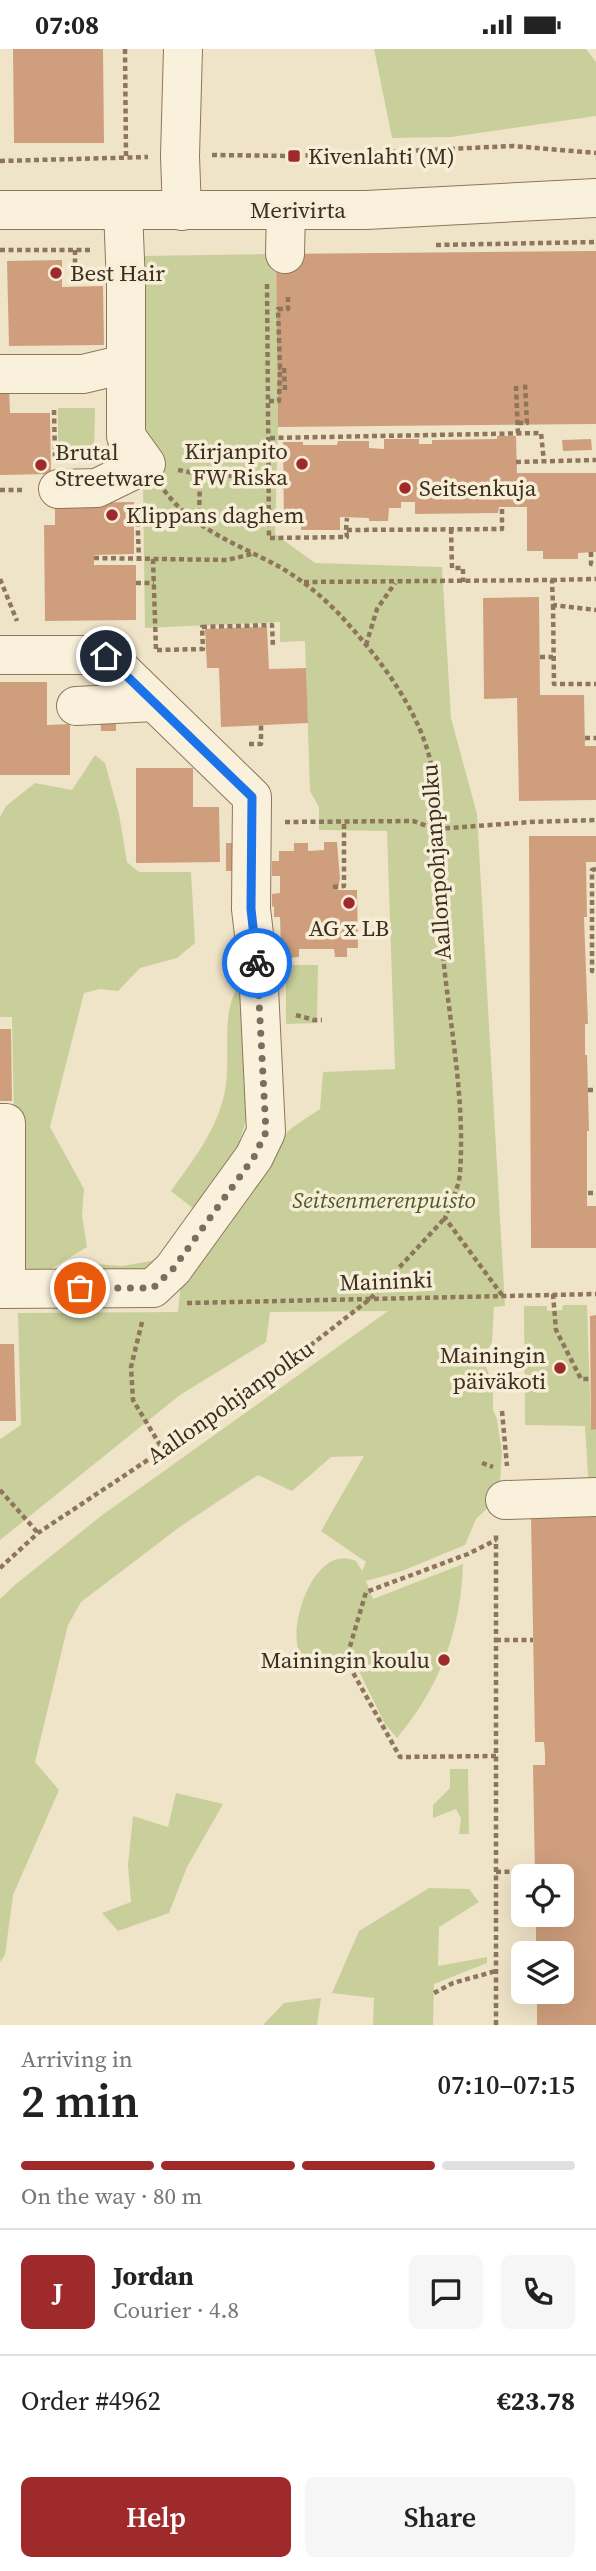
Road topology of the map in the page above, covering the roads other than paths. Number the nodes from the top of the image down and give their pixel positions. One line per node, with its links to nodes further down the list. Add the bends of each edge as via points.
1 (183, 49): 6 (street)
2 (596, 198): 5 (street, Merivirta)
3 (0, 210): 4 (street, Merivirta)
4 (123, 210): 6 (street, Merivirta); 8 (street)
5 (286, 210): 6 (street, Merivirta); 7 (street)
6 (183, 211)
7 (285, 254)
8 (125, 364): 9 (street, via 83,374); 10 (street, via 126,436 141,478 97,488)
9 (0, 374)
10 (56, 472)
11 (0, 655): 12 (street, via 106,656)
12 (154, 702): 13 (street); 15 (street, via 252,797 251,909 266,1132 254,1157 173,1269 153,1288)
13 (76, 706)
14 (0, 1123): 15 (street, via 6,1122)
15 (3, 1289)
16 (596, 1497): 17 (street)
17 (505, 1500)

